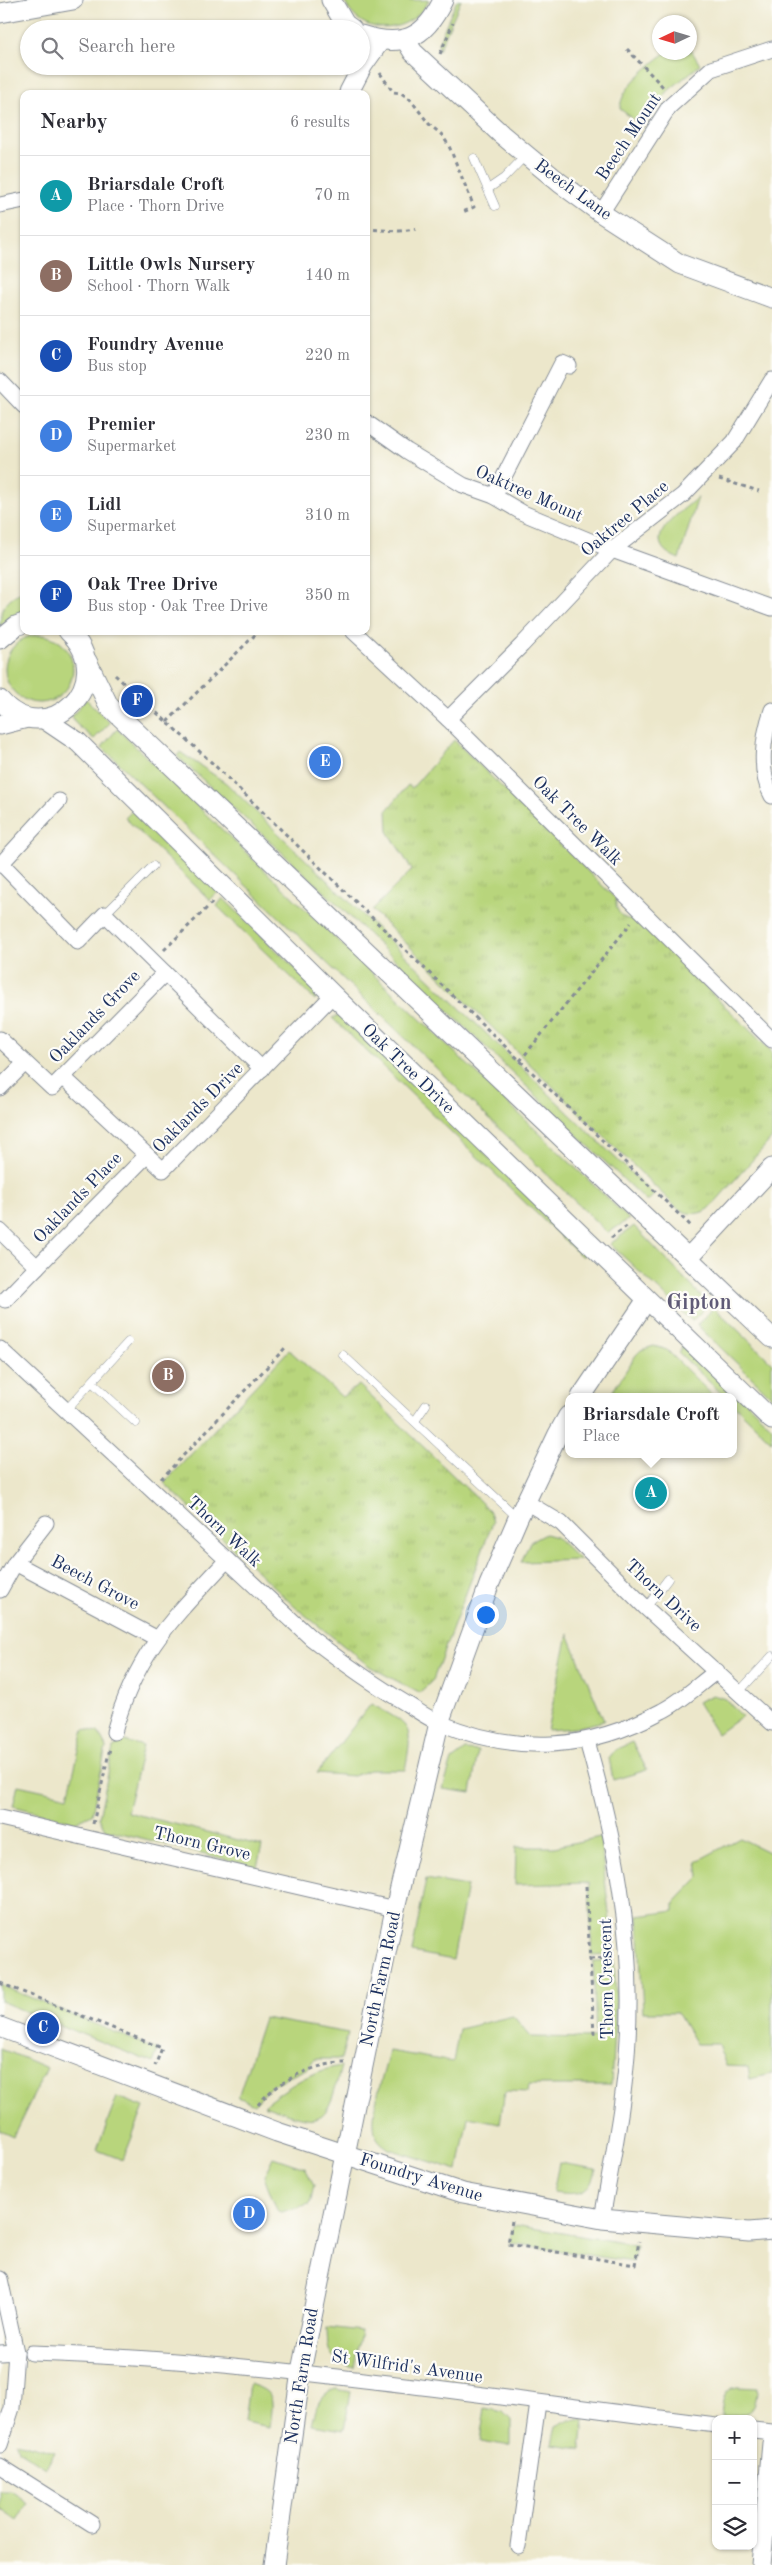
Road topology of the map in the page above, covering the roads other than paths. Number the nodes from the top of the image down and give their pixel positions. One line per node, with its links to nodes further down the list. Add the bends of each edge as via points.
1 (73, 0): 4 (street)
2 (443, 0): 7 (street, via 434,20)
3 (329, 2): 5 (street)
4 (0, 13)
5 (342, 20)
6 (370, 38): 8 (street)
7 (404, 39): 8 (street); 15 (street, Beech Lane, via 413,52)
8 (380, 41): 10 (street)
9 (772, 49): 21 (street, Beech Mount, via 711,69 669,106)
10 (370, 56)
11 (347, 75): 13 (street)
12 (358, 75): 14 (street)
13 (348, 90)
14 (350, 90)
15 (526, 155): 17 (lane); 21 (street, Beech Lane)
16 (474, 158): 17 (lane)
17 (488, 189): 20 (lane)
18 (20, 201): 19 (street)
19 (0, 205)
20 (495, 206)
21 (601, 213): 22 (street, Beech Lane, via 680,264)
22 (772, 298)
23 (569, 366): 28 (street, via 562,364)
24 (772, 380): 29 (street, Oaktree Place, via 734,442 683,495)
25 (0, 381): 26 (street)
26 (20, 402)
27 (370, 425): 28 (street, Oaktree Mount, via 463,486)
28 (494, 496): 29 (street, Oaktree Mount, via 523,514)
29 (612, 550): 30 (street, Oaktree Mount); 40 (street, Oaktree Place)
30 (772, 608)
31 (20, 624): 35 (street)
32 (71, 635): 36 (street)
33 (89, 635): 36 (street)
34 (357, 635): 40 (street, Oak Tree Walk)
35 (0, 639)
36 (86, 657): 39 (street, via 87,678 82,693 68,709); 58 (street, via 109,706)
37 (0, 700): 39 (street, Oak Tree Drive, via 7,709)
38 (772, 710): 42 (street, via 764,734 766,786)
39 (35, 718): 41 (street); 48 (street, Oak Tree Drive, via 78,742)
40 (448, 719): 50 (street, Oak Tree Walk)
41 (0, 725)
42 (772, 796)
43 (59, 801): 44 (street)
44 (1, 864): 46 (street, via 78,942)
45 (153, 866): 46 (lane)
46 (105, 914): 47 (street, Oaklands Grove)
47 (164, 973): 52 (street, Oaklands Grove); 53 (street, Oaklands Grove)
48 (333, 995): 52 (street, Oaklands Drive); 61 (street, Oak Tree Drive)
49 (0, 1039): 51 (street)
50 (772, 1040)
51 (25, 1063): 53 (street, Oaklands Grove, via 52,1088); 54 (street)
52 (262, 1069): 55 (street, Oaklands Drive, via 163,1170)
53 (63, 1077): 55 (street, Oaklands Drive)
54 (0, 1088)
55 (146, 1155): 59 (street, Oaklands Place)
56 (772, 1168): 58 (street)
57 (0, 1231): 59 (street, Oaklands Place)
58 (688, 1258): 62 (street)
59 (37, 1267): 60 (street, Oaklands Place)
60 (5, 1300)
61 (646, 1301): 67 (street); 70 (street, Oak Tree Drive)
62 (772, 1338)
63 (128, 1342): 66 (lane)
64 (0, 1349): 69 (street, Thorn Walk)
65 (343, 1355): 71 (lane)
66 (92, 1382): 69 (lane); 73 (lane)
67 (583, 1393)
68 (426, 1405): 71 (lane)
69 (66, 1410): 76 (street, Thorn Walk)
70 (772, 1420)
71 (415, 1421): 74 (lane)
72 (565, 1422): 74 (street, North Farm Road)
73 (136, 1423)
74 (522, 1510): 80 (street, Thorn Drive, via 561,1524); 85 (street, North Farm Road, via 466,1646)
75 (46, 1523): 77 (street, Beech Grove)
76 (227, 1560): 81 (street); 85 (street, Thorn Walk, via 311,1638 364,1679)
77 (15, 1563): 79 (street, Beech Grove); 81 (street, Beech Grove)
78 (668, 1579): 80 (lane)
79 (0, 1590)
80 (646, 1608): 83 (street, Thorn Drive)
81 (156, 1638): 87 (street, via 135,1673)
82 (772, 1656): 84 (lane)
83 (717, 1671): 84 (street, Thorn Drive); 88 (street, Thorn Walk, via 663,1711)
84 (739, 1692): 86 (street, Thorn Drive)
85 (439, 1723): 88 (street, Thorn Walk, via 490,1740 566,1744); 90 (street, North Farm Road)
86 (772, 1724)
87 (114, 1732)
88 (588, 1740): 93 (street, Thorn Crescent, via 616,1855 626,1918 628,1957 628,2040 624,2089)
89 (0, 1818): 90 (street, Thorn Grove)
90 (395, 1909): 92 (street, North Farm Road)
91 (0, 2027): 92 (street, Foundry Avenue)
92 (344, 2154): 93 (street, Foundry Avenue, via 463,2193); 99 (street, North Farm Road)
93 (602, 2219): 94 (street, Foundry Avenue, via 749,2232)
94 (772, 2230)
95 (0, 2279): 96 (street)
96 (16, 2352): 97 (street); 105 (street, via 12,2408)
97 (0, 2353)
98 (32, 2353): 99 (street, St Wilfrid's Avenue, via 132,2356)
99 (301, 2372): 100 (street, St Wilfrid's Avenue); 109 (street, North Farm Road)
100 (538, 2404): 101 (street, St Wilfrid's Avenue); 108 (street)
101 (712, 2425)
102 (757, 2430): 103 (street)
103 (772, 2432)
104 (772, 2443): 110 (street)
105 (0, 2445)
106 (0, 2466): 107 (street)
107 (92, 2524)
108 (518, 2546)
109 (274, 2565)
110 (761, 2565)

